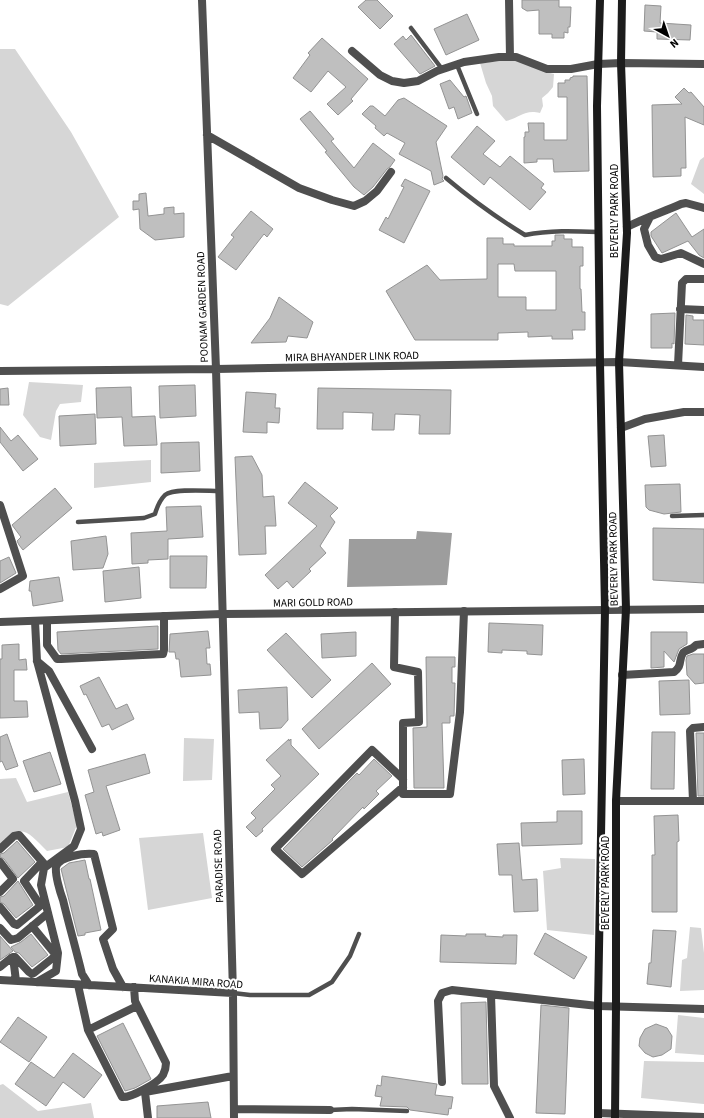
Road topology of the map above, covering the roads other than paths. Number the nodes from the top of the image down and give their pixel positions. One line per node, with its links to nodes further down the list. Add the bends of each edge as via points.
1 (202, 0): 14 (street, POONAM GARDEN ROAD)
2 (509, 0): 7 (street)
3 (600, 0): 9 (main road, BEVERLY PARK ROAD)
4 (622, 0): 8 (main road, BEVERLY PARK ROAD)
5 (411, 28): 12 (lane)
6 (352, 51): 12 (street, via 380,75 392,81 418,81)
7 (510, 58): 9 (street, via 548,68 571,69); 11 (street, via 499,57)
8 (621, 62): 9 (street); 10 (street); 19 (main road, BEVERLY PARK ROAD)
9 (598, 64): 20 (main road, BEVERLY PARK ROAD)
10 (704, 64)
11 (457, 65): 12 (street); 13 (lane)
12 (442, 69)
13 (477, 114)
14 (207, 135): 15 (street, via 299,188 354,206 377,191); 29 (street, POONAM GARDEN ROAD)
15 (391, 172)
16 (446, 178): 20 (lane, via 499,219 525,235 560,231)
17 (704, 208): 18 (street, via 686,203)
18 (650, 217): 19 (street); 21 (street, via 644,229 648,245 655,257 661,259 681,253)
19 (627, 227): 25 (main road, BEVERLY PARK ROAD)
20 (600, 232): 26 (main road, BEVERLY PARK ROAD)
21 (704, 264)
22 (704, 279): 23 (street, via 686,279 682,283)
23 (680, 309): 24 (street); 27 (street)
24 (704, 310)
25 (620, 362): 26 (street, MIRA BHAYANDER LINK ROAD); 27 (street, MIRA BHAYANDER LINK ROAD); 32 (main road, BEVERLY PARK ROAD)
26 (600, 363): 29 (street, MIRA BHAYANDER LINK ROAD); 41 (main road, BEVERLY PARK ROAD)
27 (678, 365): 28 (street, MIRA BHAYANDER LINK ROAD)
28 (704, 367)
29 (216, 369): 30 (street, MIRA BHAYANDER LINK ROAD); 33 (street, POONAM GARDEN ROAD)
30 (0, 371)
31 (704, 412): 32 (street, via 684,412 645,419)
32 (621, 428): 39 (main road, BEVERLY PARK ROAD)
33 (219, 491): 37 (lane, via 178,491 167,494 154,514 144,518); 44 (street, POONAM GARDEN ROAD)
34 (0, 505): 38 (street, via 23,576)
35 (704, 515): 36 (lane)
36 (672, 516)
37 (78, 522)
38 (0, 589)
39 (626, 609): 40 (street, MARI GOLD ROAD); 41 (street, MARI GOLD ROAD); 51 (main road, BEVERLY PARK ROAD)
40 (704, 609)
41 (605, 610): 42 (street, MARI GOLD ROAD); 80 (main road, BEVERLY PARK ROAD)
42 (464, 611): 43 (street, MARI GOLD ROAD); 54 (street, via 460,712 450,794 403,794)
43 (395, 612): 44 (street, MARI GOLD ROAD); 54 (street, via 394,667 418,672 419,722 403,723)
44 (222, 614): 45 (street, MARI GOLD ROAD); 77 (street, PARADISE ROAD)
45 (164, 616): 47 (street, MARI GOLD ROAD); 47 (street, via 163,654 69,659 57,659 47,645)
46 (35, 621): 47 (street, MARI GOLD ROAD); 48 (street, MARI GOLD ROAD); 50 (street)
47 (47, 621)
48 (0, 622)
49 (704, 644): 51 (street, via 686,650 679,668 674,672)
50 (37, 661): 53 (street, via 49,670); 60 (street, via 82,829 74,846)
51 (622, 675): 55 (main road, BEVERLY PARK ROAD)
52 (704, 727): 56 (street, via 693,728 690,731)
53 (92, 749)
54 (403, 783): 54 (street, via 372,750 275,849 302,874)
55 (616, 801): 56 (street); 81 (main road, BEVERLY PARK ROAD)
56 (693, 801): 57 (street)
57 (704, 801)
58 (0, 849): 60 (street, via 14,836 19,835)
59 (0, 862): 61 (street, via 13,880)
60 (44, 864): 62 (street); 62 (street, via 24,881)
61 (0, 892)
62 (40, 904): 63 (street, via 17,925); 64 (street)
63 (0, 907)
64 (48, 913): 65 (street); 72 (street, via 58,953 56,971)
65 (32, 926): 66 (street, via 14,940); 68 (street, via 55,954 54,957 32,974)
66 (0, 928)
67 (359, 934): 77 (lane, KANAKIA MIRA ROAD, via 350,956 332,982 309,995 250,996)
68 (13, 957): 69 (street); 71 (street)
69 (0, 967)
70 (0, 980): 71 (street, KANAKIA MIRA ROAD)
71 (16, 981): 72 (street, KANAKIA MIRA ROAD)
72 (37, 982): 73 (street, KANAKIA MIRA ROAD)
73 (78, 985): 74 (street, KANAKIA MIRA ROAD); 83 (street)
74 (89, 985): 75 (street, KANAKIA MIRA ROAD); 75 (street, via 82,974 56,868 58,863 66,858 94,854 113,929 103,939)
75 (122, 987): 76 (street, KANAKIA MIRA ROAD)
76 (134, 988): 77 (street, KANAKIA MIRA ROAD); 79 (street)
77 (233, 993): 84 (street, PARADISE ROAD)
78 (491, 995): 80 (street); 85 (street, via 452,990 442,994 438,1001); 94 (street, via 494,1086)
79 (137, 1006): 83 (street); 83 (street, via 166,1063 166,1069 163,1076 151,1085 127,1098 122,1098)
80 (598, 1006): 81 (street); 89 (main road, BEVERLY PARK ROAD)
81 (616, 1007): 82 (street); 90 (main road, BEVERLY PARK ROAD)
82 (704, 1009)
83 (88, 1030)
84 (233, 1076): 86 (street, PARADISE ROAD); 92 (street, via 144,1092)
85 (442, 1082)
86 (234, 1109): 87 (street); 93 (street, PARADISE ROAD)
87 (330, 1110): 88 (lane)
88 (407, 1111)
89 (598, 1116): 90 (street)
90 (615, 1116): 91 (street)
91 (704, 1117)
92 (148, 1118)
93 (234, 1118)
94 (510, 1118)

